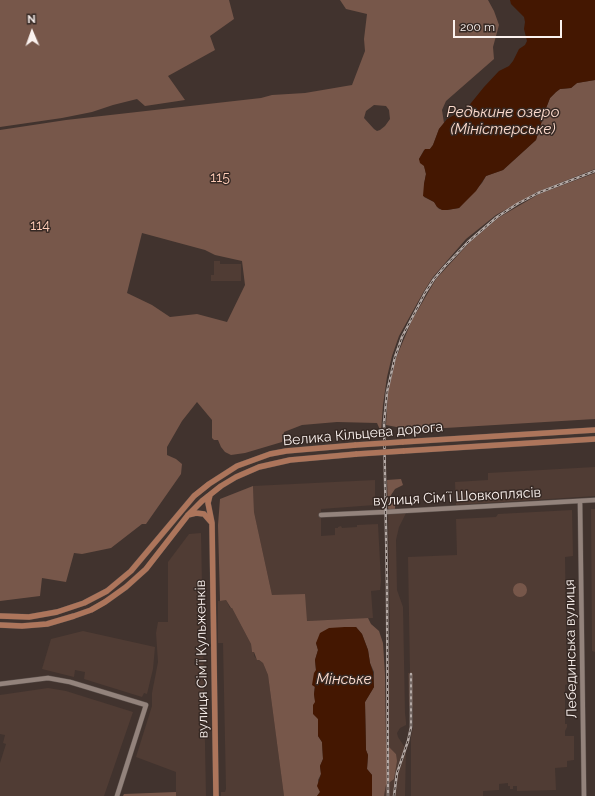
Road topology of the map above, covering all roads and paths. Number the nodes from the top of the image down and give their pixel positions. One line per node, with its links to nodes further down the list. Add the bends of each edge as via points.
1 (595, 430): 9 (main road, Велика Кільцева дорога, bridge, via 356,445 270,454 238,466 208,484 194,496 131,572 107,591 84,603 57,612 29,617)
2 (595, 439): 3 (main road, Велика Кільцева дорога, bridge, via 296,459 269,464 236,477)
3 (210, 494): 6 (main road, Велика Кільцева дорога); 8 (main road, вулиця Сімʼї Кульженків, via 208,503)
4 (595, 500): 5 (street, вулиця Сімʼї Шовкоплясів)
5 (580, 501): 7 (street, вулиця Сімʼї Шовкоплясів); 14 (street, Лебединська вулиця)
6 (188, 515): 8 (main road, via 204,514); 10 (main road, Велика Кільцева дорога, via 146,569 105,602 91,610 47,624)
7 (321, 515)
8 (212, 522): 13 (main road, вулиця Сімʼї Кульженків)
9 (0, 616)
10 (0, 625)
11 (0, 684): 12 (street, via 48,678 146,705)
12 (117, 796)
13 (216, 796)
14 (584, 796)

